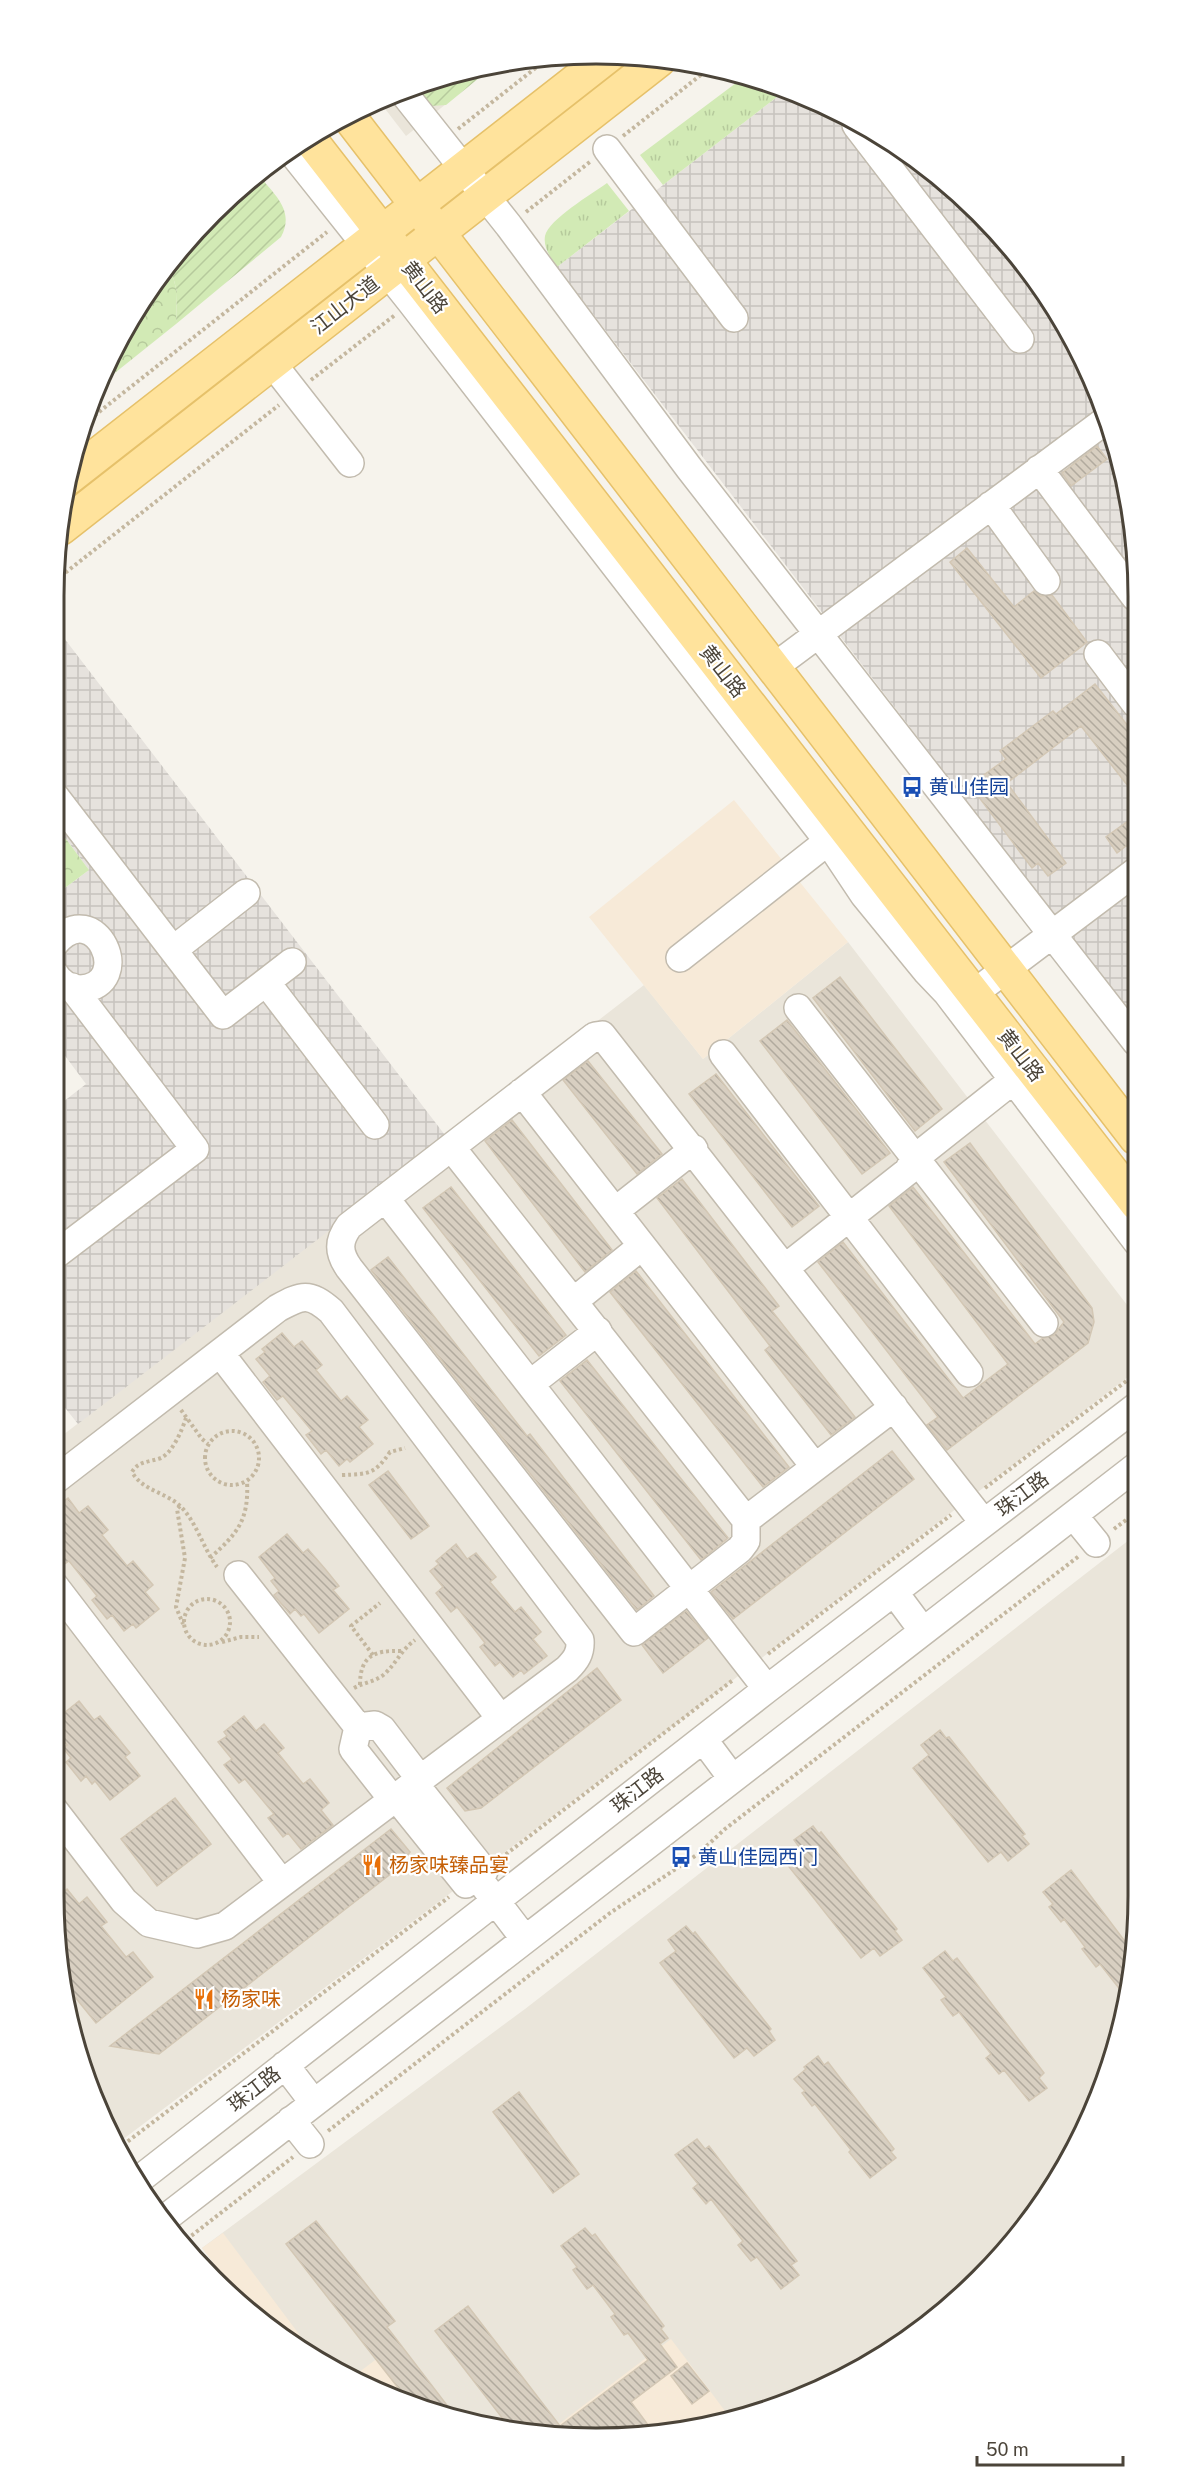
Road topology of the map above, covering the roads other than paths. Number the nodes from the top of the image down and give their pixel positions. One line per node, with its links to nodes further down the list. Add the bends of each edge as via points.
1 (597, 64): 9 (main road, 江山大道)
2 (649, 68): 10 (main road, 江山大道)
3 (408, 99): 9 (street)
4 (354, 123): 11 (main road, 黄山路)
5 (866, 139): 16 (street)
6 (314, 146): 13 (main road, 黄山路)
7 (607, 149): 15 (street)
8 (296, 158): 13 (street, via 344,219)
9 (464, 169): 10 (street); 11 (main road, 江山大道)
10 (485, 196): 12 (main road, 江山大道); 26 (street)
11 (417, 205): 12 (main road, 黄山路); 13 (main road, 江山大道)
12 (439, 232): 14 (main road, 江山大道); 28 (main road, 黄山路)
13 (373, 239): 14 (main road, 黄山路); 20 (main road, 江山大道)
14 (395, 266): 17 (main road, 江山大道); 31 (main road, 黄山路); 31 (street, via 411,302)
15 (734, 318)
16 (1020, 339)
17 (272, 363): 19 (street); 23 (main road, 江山大道)
18 (1100, 425): 21 (street)
19 (350, 464)
20 (81, 468)
21 (1039, 469): 22 (street); 25 (street)
22 (991, 505): 24 (street); 26 (street)
23 (70, 521)
24 (1046, 581)
25 (1128, 587)
26 (818, 634): 28 (street); 35 (street)
27 (1098, 654): 29 (street)
28 (774, 667): 39 (main road, 黄山路)
29 (1128, 694)
30 (64, 808): 36 (street)
31 (836, 835): 37 (street); 43 (main road, 黄山路); 47 (street, via 864,895 927,972)
32 (1128, 878): 35 (street)
33 (246, 893): 36 (street)
34 (64, 933): 40 (street, via 78,929 97,936 108,952 109,963 99,980 81,989)
35 (1052, 935): 39 (street); 45 (street)
36 (173, 950): 42 (street, via 223,1015)
37 (680, 958)
38 (292, 962): 42 (street)
39 (1007, 969): 43 (street); 50 (main road, 黄山路)
40 (64, 980)
41 (64, 981): 60 (street, via 195,1149)
42 (266, 982): 49 (street)
43 (973, 994): 47 (main road, 黄山路)
44 (798, 1008): 53 (street)
45 (1128, 1032)
46 (723, 1054): 57 (street)
47 (1021, 1074): 53 (street); 54 (main road, 黄山路); 58 (street)
48 (522, 1092): 51 (street); 52 (street, via 595,1035 602,1035); 56 (street)
49 (375, 1125)
50 (1128, 1128)
51 (451, 1147): 55 (street); 62 (street)
52 (694, 1149): 56 (street); 61 (street)
53 (915, 1158): 57 (street, via 899,1162); 63 (street)
54 (1128, 1194)
55 (385, 1198): 67 (street); 78 (street, via 342,1235 342,1257 349,1268 634,1632)
56 (615, 1211): 59 (street)
57 (844, 1212): 61 (street); 66 (street)
58 (1128, 1229)
59 (642, 1246): 62 (street); 70 (street)
60 (64, 1248)
61 (780, 1262): 68 (street)
62 (574, 1301): 64 (street)
63 (1044, 1323)
64 (598, 1331): 67 (street); 74 (street)
65 (219, 1353): 72 (street); 83 (street); 83 (street, via 296,1298 308,1296 331,1311 580,1640 576,1660)
66 (969, 1373)
67 (530, 1384): 78 (street)
68 (894, 1407): 70 (street); 75 (street)
69 (1128, 1413): 75 (street, 珠江路)
70 (815, 1467): 74 (street)
71 (1128, 1472): 73 (street)
72 (64, 1473)
73 (1074, 1516): 76 (street); 81 (street)
74 (746, 1520): 78 (street, via 746,1541 740,1549)
75 (984, 1523): 79 (street, 珠江路)
76 (1096, 1543)
77 (238, 1575): 86 (street, via 358,1727 353,1749)
78 (690, 1588): 82 (street)
79 (894, 1592): 81 (street); 82 (street, 珠江路)
80 (64, 1598): 88 (street)
81 (923, 1631): 85 (street)
82 (767, 1689): 84 (street, 珠江路)
83 (501, 1719): 86 (street)
84 (703, 1739): 85 (street); 89 (street, 珠江路)
85 (732, 1778): 90 (street)
86 (406, 1790): 88 (street); 89 (street)
87 (64, 1828): 88 (street, via 124,1901 149,1923 171,1930 197,1934 225,1926)
88 (282, 1883)
89 (495, 1901): 90 (street); 91 (street, 珠江路)
90 (524, 1938): 92 (street)
91 (285, 2065): 92 (street); 95 (street, 珠江路)
92 (314, 2103): 93 (street)
93 (291, 2120): 94 (street); 96 (street)
94 (310, 2144)
95 (145, 2175)
96 (171, 2214)

